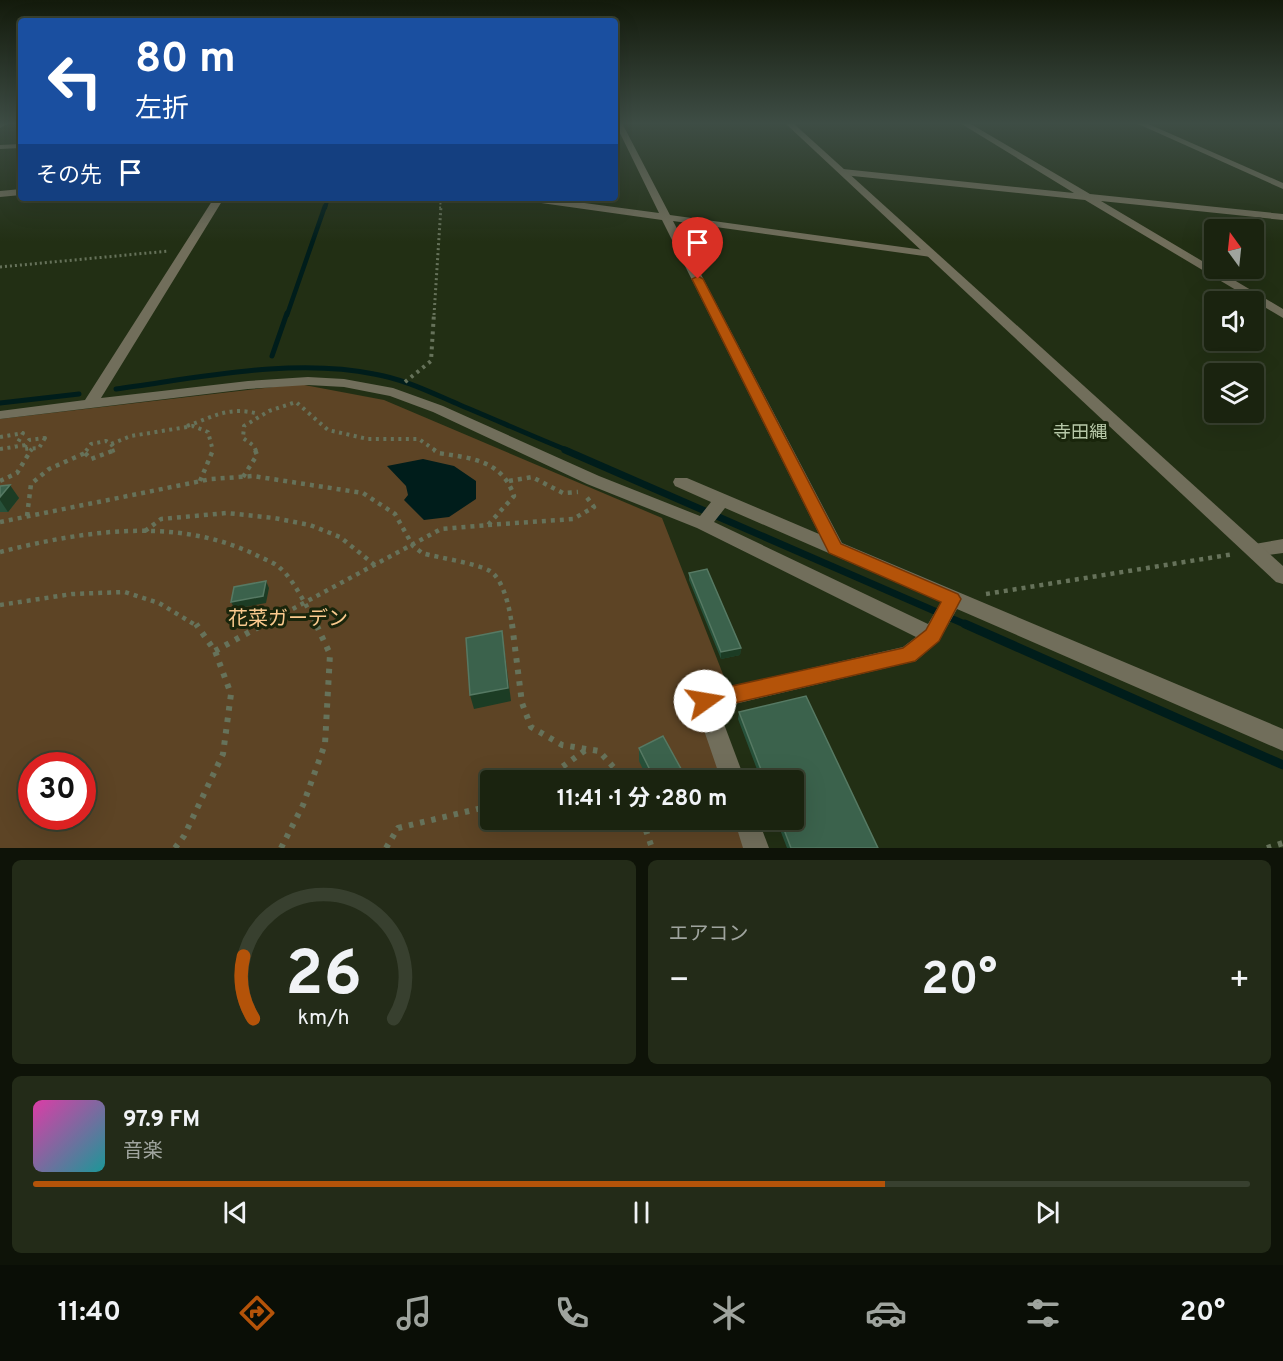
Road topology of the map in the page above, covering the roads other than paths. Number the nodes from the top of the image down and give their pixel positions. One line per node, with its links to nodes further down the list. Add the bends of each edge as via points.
1 (638, 163): 12 (street)
2 (833, 163): 5 (street)
3 (1030, 163): 9 (street)
4 (1230, 163): 6 (street)
5 (843, 172): 9 (street); 14 (street)
6 (1283, 186)
7 (18, 192): 8 (street)
8 (0, 194)
9 (1087, 197): 13 (street); 15 (street)
10 (217, 201): 16 (street)
11 (548, 201): 12 (street)
12 (666, 217): 14 (street); 21 (street)
13 (1283, 218)
14 (931, 254): 22 (street)
15 (1283, 314)
16 (90, 404): 17 (street); 19 (street, via 308,381 344,383 393,392 438,409 593,480)
17 (0, 415)
18 (681, 482): 19 (street)
19 (713, 511): 21 (street); 25 (street)
20 (1283, 546): 22 (street)
21 (835, 548): 24 (street)
22 (1255, 550): 23 (street)
23 (1283, 577)
24 (952, 599): 25 (street); 26 (street)
25 (935, 631): 27 (street, via 909,655 705,701)
26 (1283, 740)
27 (729, 770)
28 (750, 830): 29 (street)
29 (756, 848)

